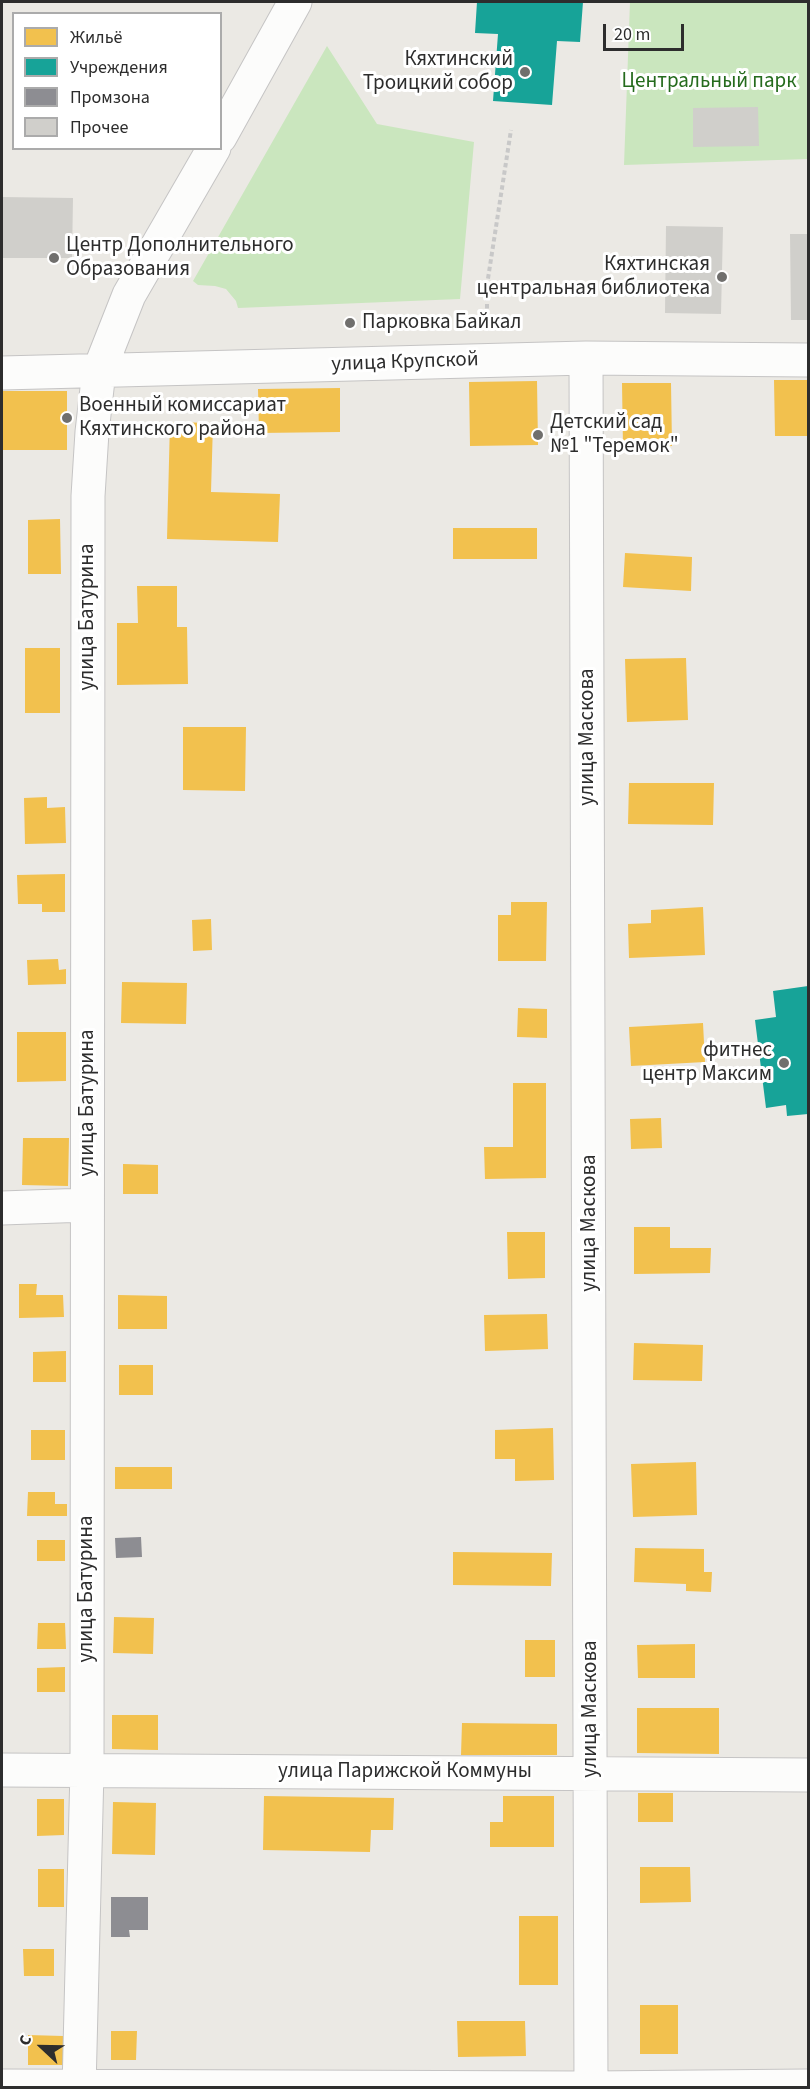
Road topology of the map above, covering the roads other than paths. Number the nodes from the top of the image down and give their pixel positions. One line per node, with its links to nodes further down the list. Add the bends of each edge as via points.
1 (296, 2): 2 (street)
2 (222, 133)
3 (213, 150): 6 (street, улица Батурина, via 129,295)
4 (586, 358): 5 (street, улица Крупской); 6 (street, улица Крупской); 12 (street, улица Маскова)
5 (808, 360)
6 (99, 371): 7 (street, улица Крупской); 8 (street, улица Батурина, via 88,496)
7 (2, 373)
8 (87, 1205): 9 (street); 11 (street, улица Батурина)
9 (2, 1208)
10 (2, 1770): 11 (street, улица Парижской Коммуны)
11 (87, 1770): 12 (street, улица Парижской Коммуны); 16 (street, улица Батурина)
12 (591, 1773): 13 (street, улица Парижской Коммуны); 18 (street, улица Маскова)
13 (808, 1775)
14 (2, 2086): 16 (street)
15 (808, 2086): 18 (street)
16 (79, 2087): 17 (street)
17 (584, 2088)
18 (592, 2088)

